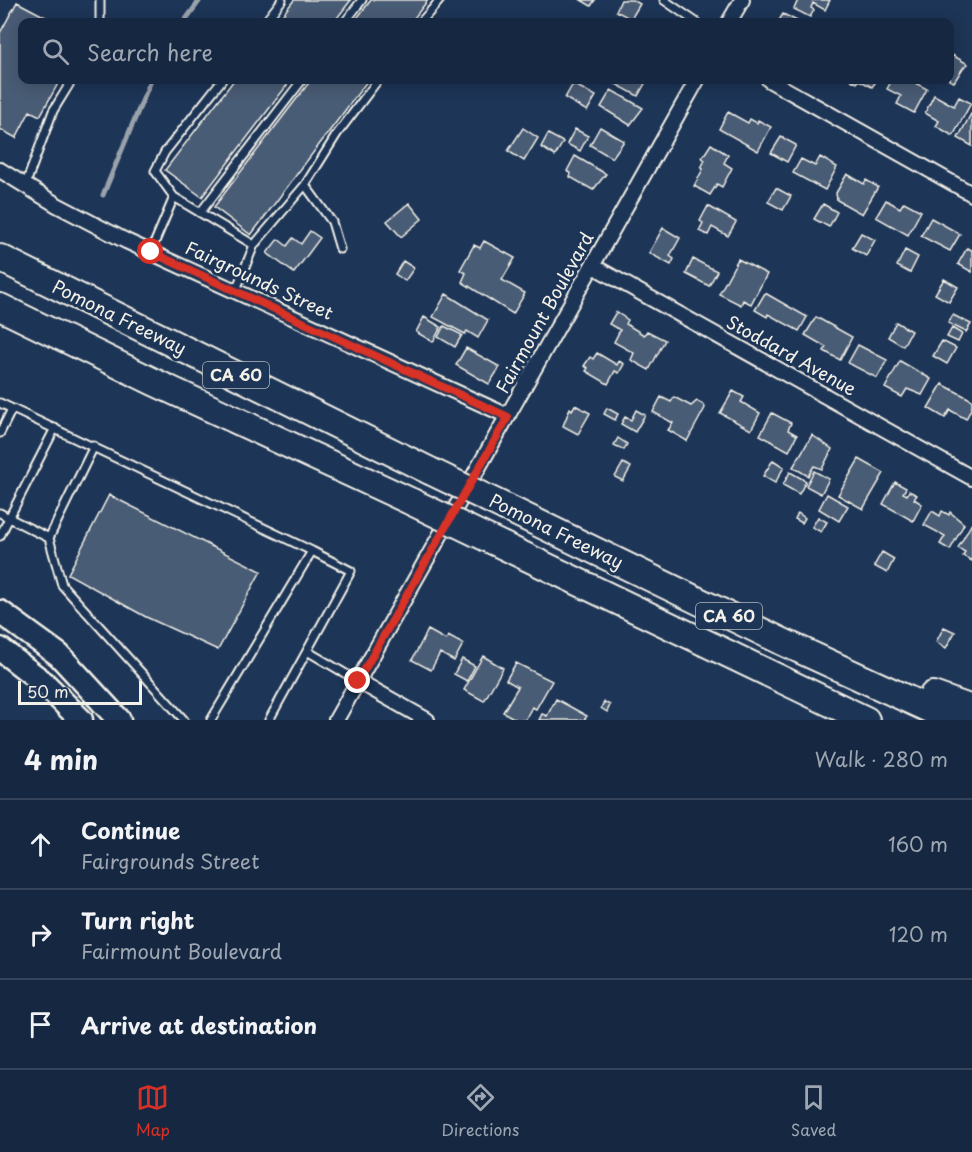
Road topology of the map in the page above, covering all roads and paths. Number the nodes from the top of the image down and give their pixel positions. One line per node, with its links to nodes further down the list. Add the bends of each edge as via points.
1 (100, 0): 7 (lane)
2 (282, 0): 8 (lane)
3 (362, 0): 9 (lane)
4 (440, 0): 10 (lane)
5 (664, 0): 11 (lane)
6 (742, 0): 12 (street)
7 (100, 18)
8 (268, 18)
9 (348, 18)
10 (424, 18)
11 (690, 18)
12 (731, 18)
13 (70, 84): 21 (lane, via 53,111)
14 (219, 84): 23 (lane, via 165,152 155,171)
15 (299, 84): 24 (lane)
16 (375, 84): 20 (lane)
17 (695, 84): 30 (street, Fairmount Boulevard)
18 (776, 84): 22 (street)
19 (0, 170): 21 (street, Fairgrounds Street)
20 (305, 185): 26 (lane); 27 (lane, via 332,222)
21 (25, 186): 28 (street, Fairgrounds Street)
22 (972, 194)
23 (174, 197): 24 (lane); 28 (lane)
24 (200, 213): 26 (lane)
25 (0, 240): 31 (highway)
26 (254, 245): 32 (lane)
27 (340, 249)
28 (151, 252): 32 (street, Fairgrounds Street)
29 (0, 258): 31 (highway, Pomona Freeway / CA 60)
30 (593, 266): 38 (street, Fairmount Boulevard); 42 (street, Stoddard Avenue)
31 (42, 280): 50 (highway, Pomona Freeway / CA 60, bridge)
32 (236, 290): 38 (street, Fairgrounds Street)
33 (0, 307): 35 (highway, Pomona Freeway / CA 60)
34 (0, 320): 35 (highway)
35 (26, 320): 49 (highway, Pomona Freeway / CA 60, bridge)
36 (0, 403): 37 (lane)
37 (12, 409): 39 (lane); 40 (lane)
38 (508, 417): 53 (street, Fairmount Boulevard)
39 (56, 428): 41 (lane); 44 (lane)
40 (0, 433)
41 (94, 446): 46 (lane); 47 (lane)
42 (972, 478)
43 (0, 513): 44 (lane)
44 (9, 518): 45 (lane); 46 (lane)
45 (0, 536)
46 (50, 538): 57 (lane, via 62,585)
47 (312, 551): 52 (lane, via 351,570); 58 (lane)
48 (0, 612): 56 (main road, via 59,655)
49 (699, 640): 62 (highway); 63 (highway, Pomona Freeway / CA 60)
50 (783, 642): 54 (highway); 64 (highway, Pomona Freeway / CA 60)
51 (0, 648): 55 (main road, via 44,683)
52 (308, 651): 53 (lane); 59 (lane)
53 (358, 681): 60 (street, Fairmount Boulevard); 61 (street)
54 (972, 709)
55 (81, 720)
56 (119, 720)
57 (184, 720)
58 (211, 720)
59 (269, 720)
60 (336, 720)
61 (427, 720)
62 (826, 720)
63 (866, 720)
64 (953, 720)

